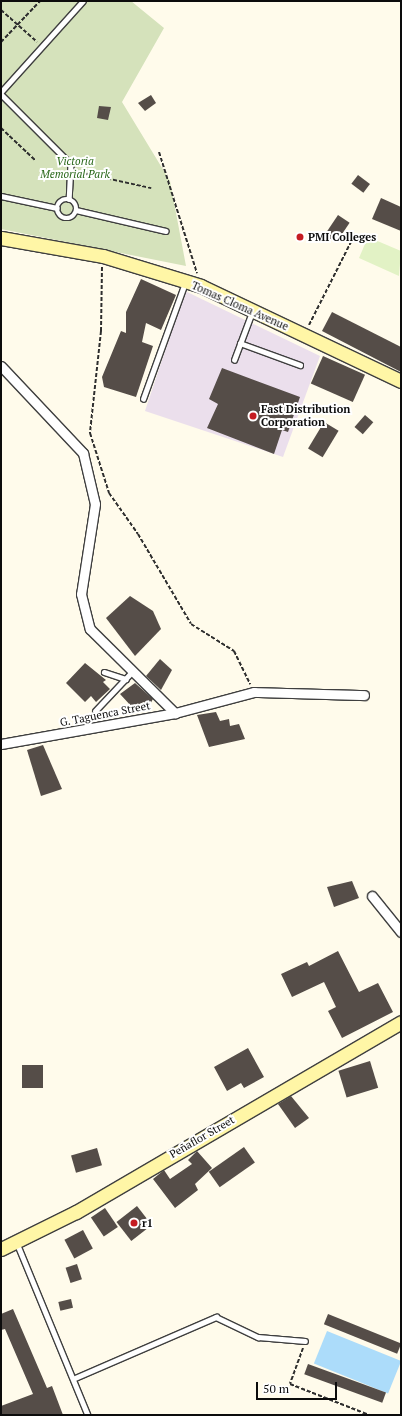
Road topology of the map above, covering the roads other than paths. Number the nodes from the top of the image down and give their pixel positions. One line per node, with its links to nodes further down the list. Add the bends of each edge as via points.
1 (83, 1): 2 (lane)
2 (1, 93): 4 (lane, via 68,160 73,171)
3 (1, 196): 5 (lane)
4 (69, 199): 5 (lane, via 63,200); 6 (lane)
5 (57, 208): 6 (lane, via 58,214 69,219)
6 (76, 210): 7 (lane)
7 (166, 231)
8 (1, 238): 9 (main road, Tomas Cloma Avenue, via 103,256)
9 (186, 282): 10 (main road, Tomas Cloma Avenue, via 201,286); 16 (lane)
10 (252, 310): 11 (lane); 15 (main road, Tomas Cloma Avenue)
11 (240, 343): 12 (lane); 13 (lane)
12 (234, 360)
13 (300, 365)
14 (1, 366): 18 (street, via 83,453 95,504 81,594 90,629)
15 (401, 381)
16 (142, 400)
17 (104, 672): 18 (lane)
18 (129, 676): 20 (lane); 21 (street)
19 (364, 695): 21 (street, G. Taguenca Street, via 254,692)
20 (95, 711)
21 (174, 713): 22 (street, G. Taguenca Street)
22 (1, 744)
23 (372, 896): 24 (street)
24 (401, 932)
25 (401, 1022): 26 (main road, Peñaflor Street, via 76,1212)
26 (17, 1243): 27 (main road, Peñaflor Street); 29 (lane)
27 (1, 1249)
28 (305, 1341): 29 (lane, via 258,1336 216,1317)
29 (75, 1378): 30 (lane)
30 (88, 1415)

